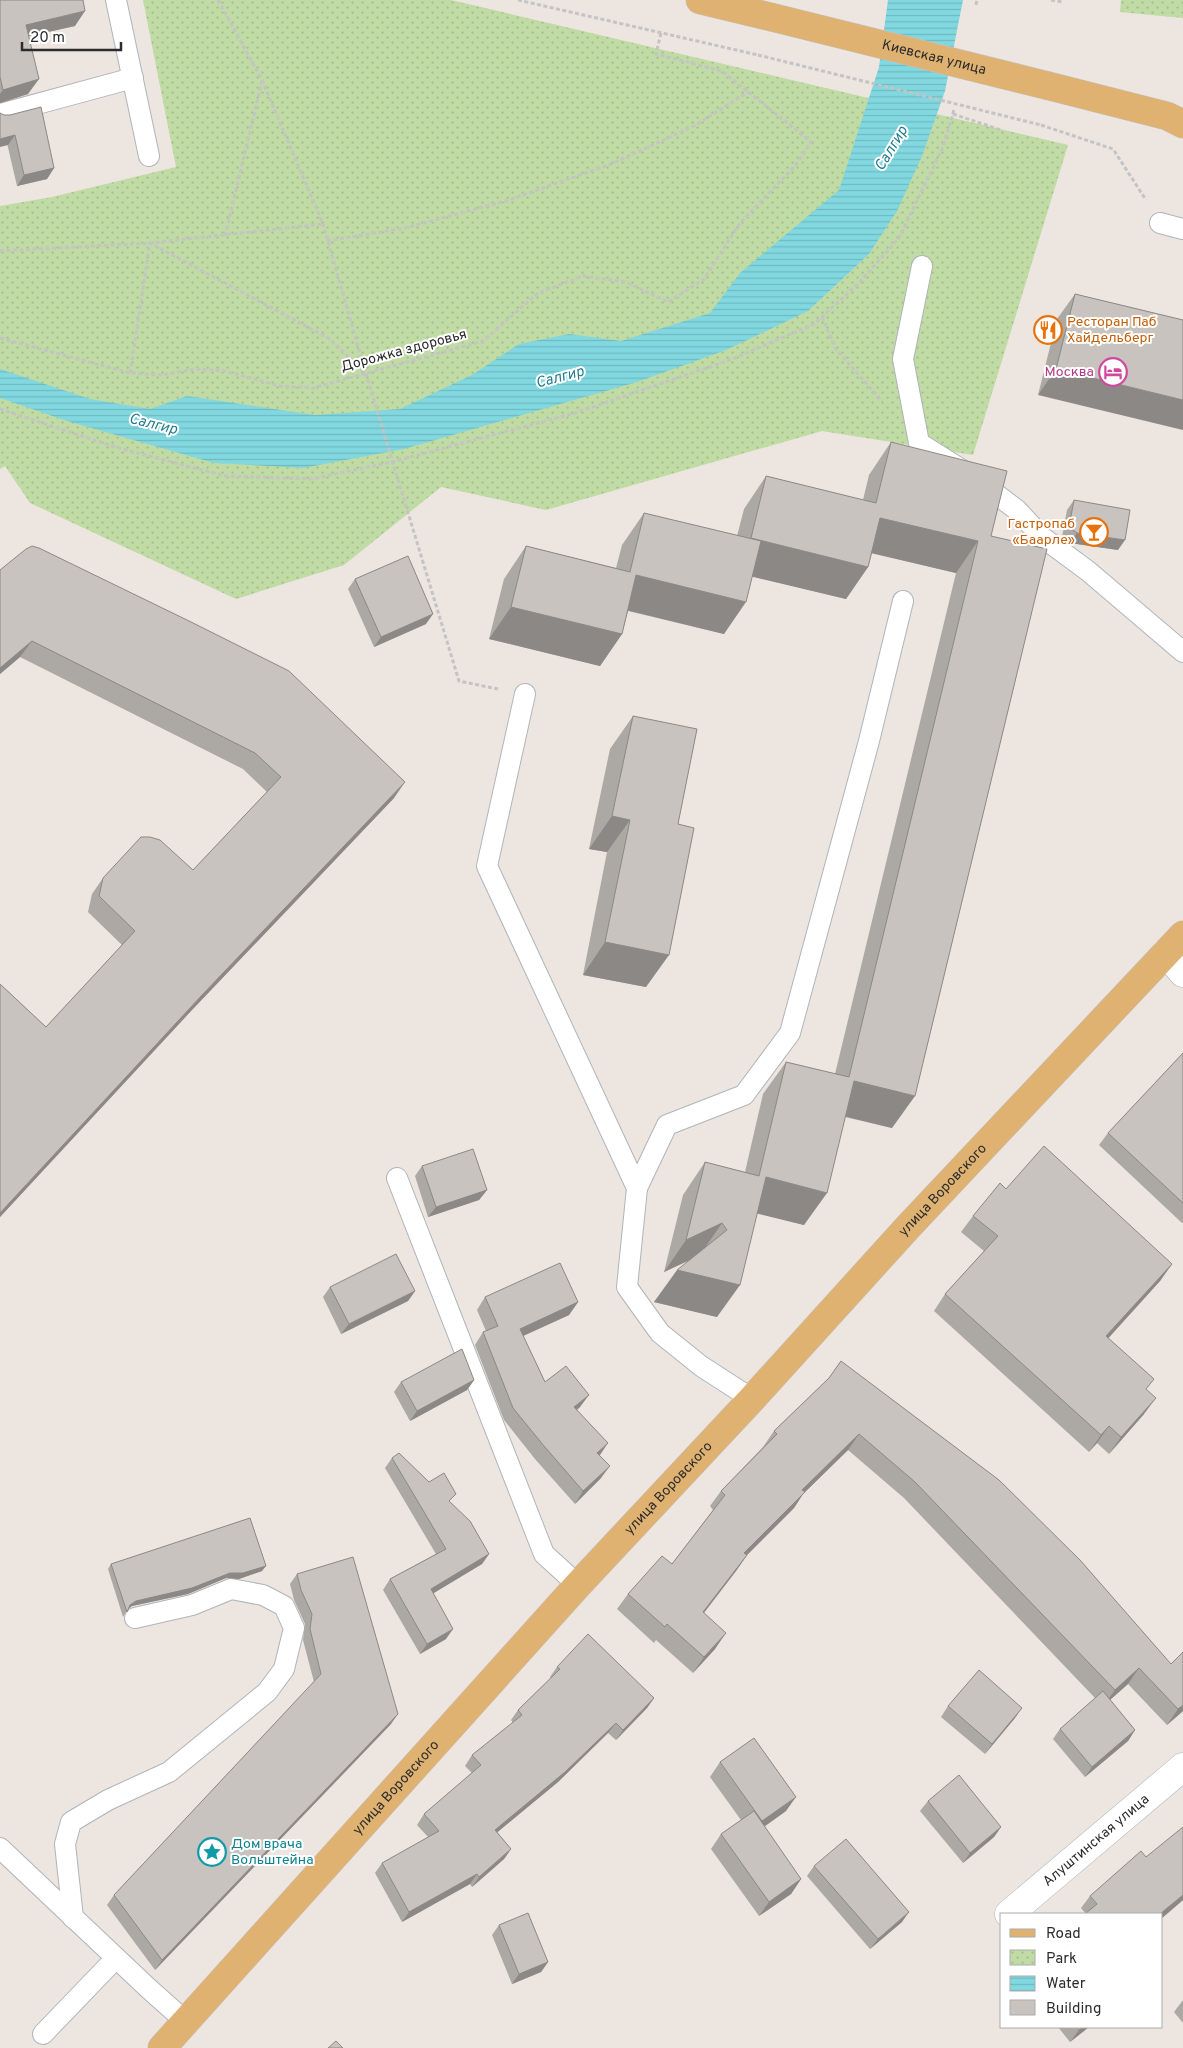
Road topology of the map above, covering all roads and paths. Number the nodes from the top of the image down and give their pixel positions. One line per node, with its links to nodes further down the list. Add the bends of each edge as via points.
1 (116, 0): 10 (lane)
2 (218, 0): 11 (path)
3 (518, 0): 9 (path)
4 (700, 0): 16 (main road, Киевская улица, bridge)
5 (977, 0): 8 (path)
6 (1051, 0): 7 (path)
7 (1064, 2)
8 (976, 5)
9 (661, 33): 12 (path, via 656,54 722,71); 19 (path, bridge, via 1041,125 1113,149)
10 (133, 78): 14 (lane); 18 (lane)
11 (262, 80): 20 (path); 22 (path)
12 (748, 92): 23 (path, via 694,126 610,164 509,200 404,228); 30 (path, Дорожка здоровья, via 811,142 794,166 740,223 704,279 668,302 626,282 583,276 538,293 484,341)
13 (954, 108): 15 (path)
14 (0, 114)
15 (953, 114): 17 (path); 27 (path, via 943,146 899,238 858,284)
16 (1178, 118)
17 (1002, 130)
18 (149, 156)
19 (1160, 223): 21 (lane)
20 (323, 224): 22 (path); 23 (path)
21 (1183, 229)
22 (225, 236): 24 (path)
23 (328, 241): 30 (path)
24 (150, 243): 25 (path); 29 (path); 30 (path, via 330,339)
25 (0, 251)
26 (922, 266): 35 (lane, via 903,359 919,443 975,478 1017,510 1042,537 1088,571)
27 (822, 317): 31 (path, via 836,350); 33 (path, via 814,324 730,360 576,413)
28 (0, 338): 29 (path, Дорожка здоровья)
29 (130, 373): 30 (path, Дорожка здоровья, via 162,375 194,368 225,371 280,386 312,388)
30 (366, 374): 33 (path)
31 (887, 407)
32 (0, 408): 33 (path, via 115,447 225,476 312,480)
33 (392, 462): 36 (path, via 459,681)
34 (903, 601): 39 (lane, via 790,1034 744,1095 667,1125)
35 (1183, 652)
36 (526, 694): 39 (lane, via 487,866)
37 (1177, 954): 40 (main road, улица Воровского, via 908,1227)
38 (397, 1178): 41 (lane, via 544,1554)
39 (637, 1188): 40 (lane, via 628,1287 660,1333 701,1366)
40 (752, 1399): 41 (main road, улица Воровского)
41 (578, 1585): 48 (main road, улица Воровского)
42 (134, 1618): 46 (lane, via 192,1605 230,1589 263,1595 284,1606 294,1628 284,1669 260,1698 169,1772 108,1800 71,1822 65,1844)
43 (1183, 1767): 45 (street, Алуштинская улица)
44 (0, 1848): 46 (lane)
45 (1009, 1913)
46 (73, 1918): 47 (lane)
47 (116, 1958): 48 (lane); 49 (lane)
48 (185, 2021): 50 (main road, улица Воровского)
49 (43, 2034)
50 (162, 2048)

